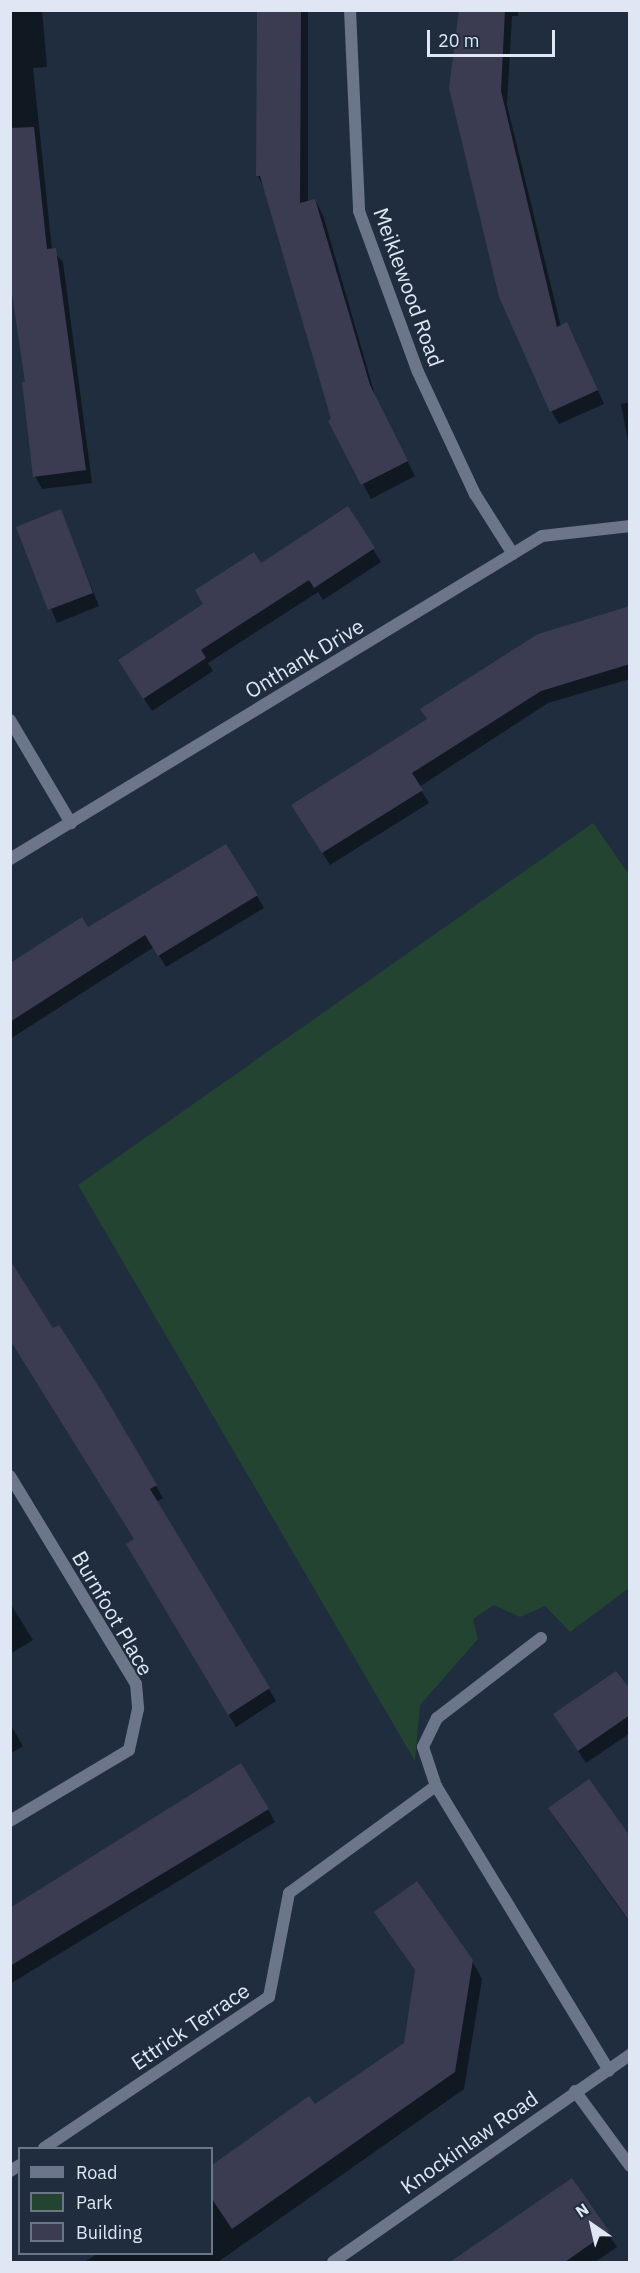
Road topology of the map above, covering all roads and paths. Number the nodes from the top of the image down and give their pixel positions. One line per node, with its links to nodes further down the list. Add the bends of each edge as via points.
1 (350, 10): 3 (street, Meiklewood Road, via 359,211 418,372 475,494)
2 (630, 526): 3 (street, Onthank Drive, via 542,536)
3 (513, 554): 5 (street, Onthank Drive)
4 (10, 720): 5 (street)
5 (71, 822): 6 (street, Onthank Drive)
6 (10, 859)
7 (10, 1476): 10 (street, Burnfoot Place, via 136,1684 138,1709 129,1750)
8 (541, 1638): 9 (street, via 437,1718 423,1747)
9 (436, 1786): 12 (street); 14 (street, Ettrick Terrace, via 289,1893 269,1997)
10 (10, 1821)
11 (630, 2055): 12 (street, Knockinlaw Road)
12 (609, 2070): 13 (street, Knockinlaw Road)
13 (575, 2091): 15 (street); 16 (street, Knockinlaw Road)
14 (45, 2147)
15 (630, 2166)
16 (333, 2262)

